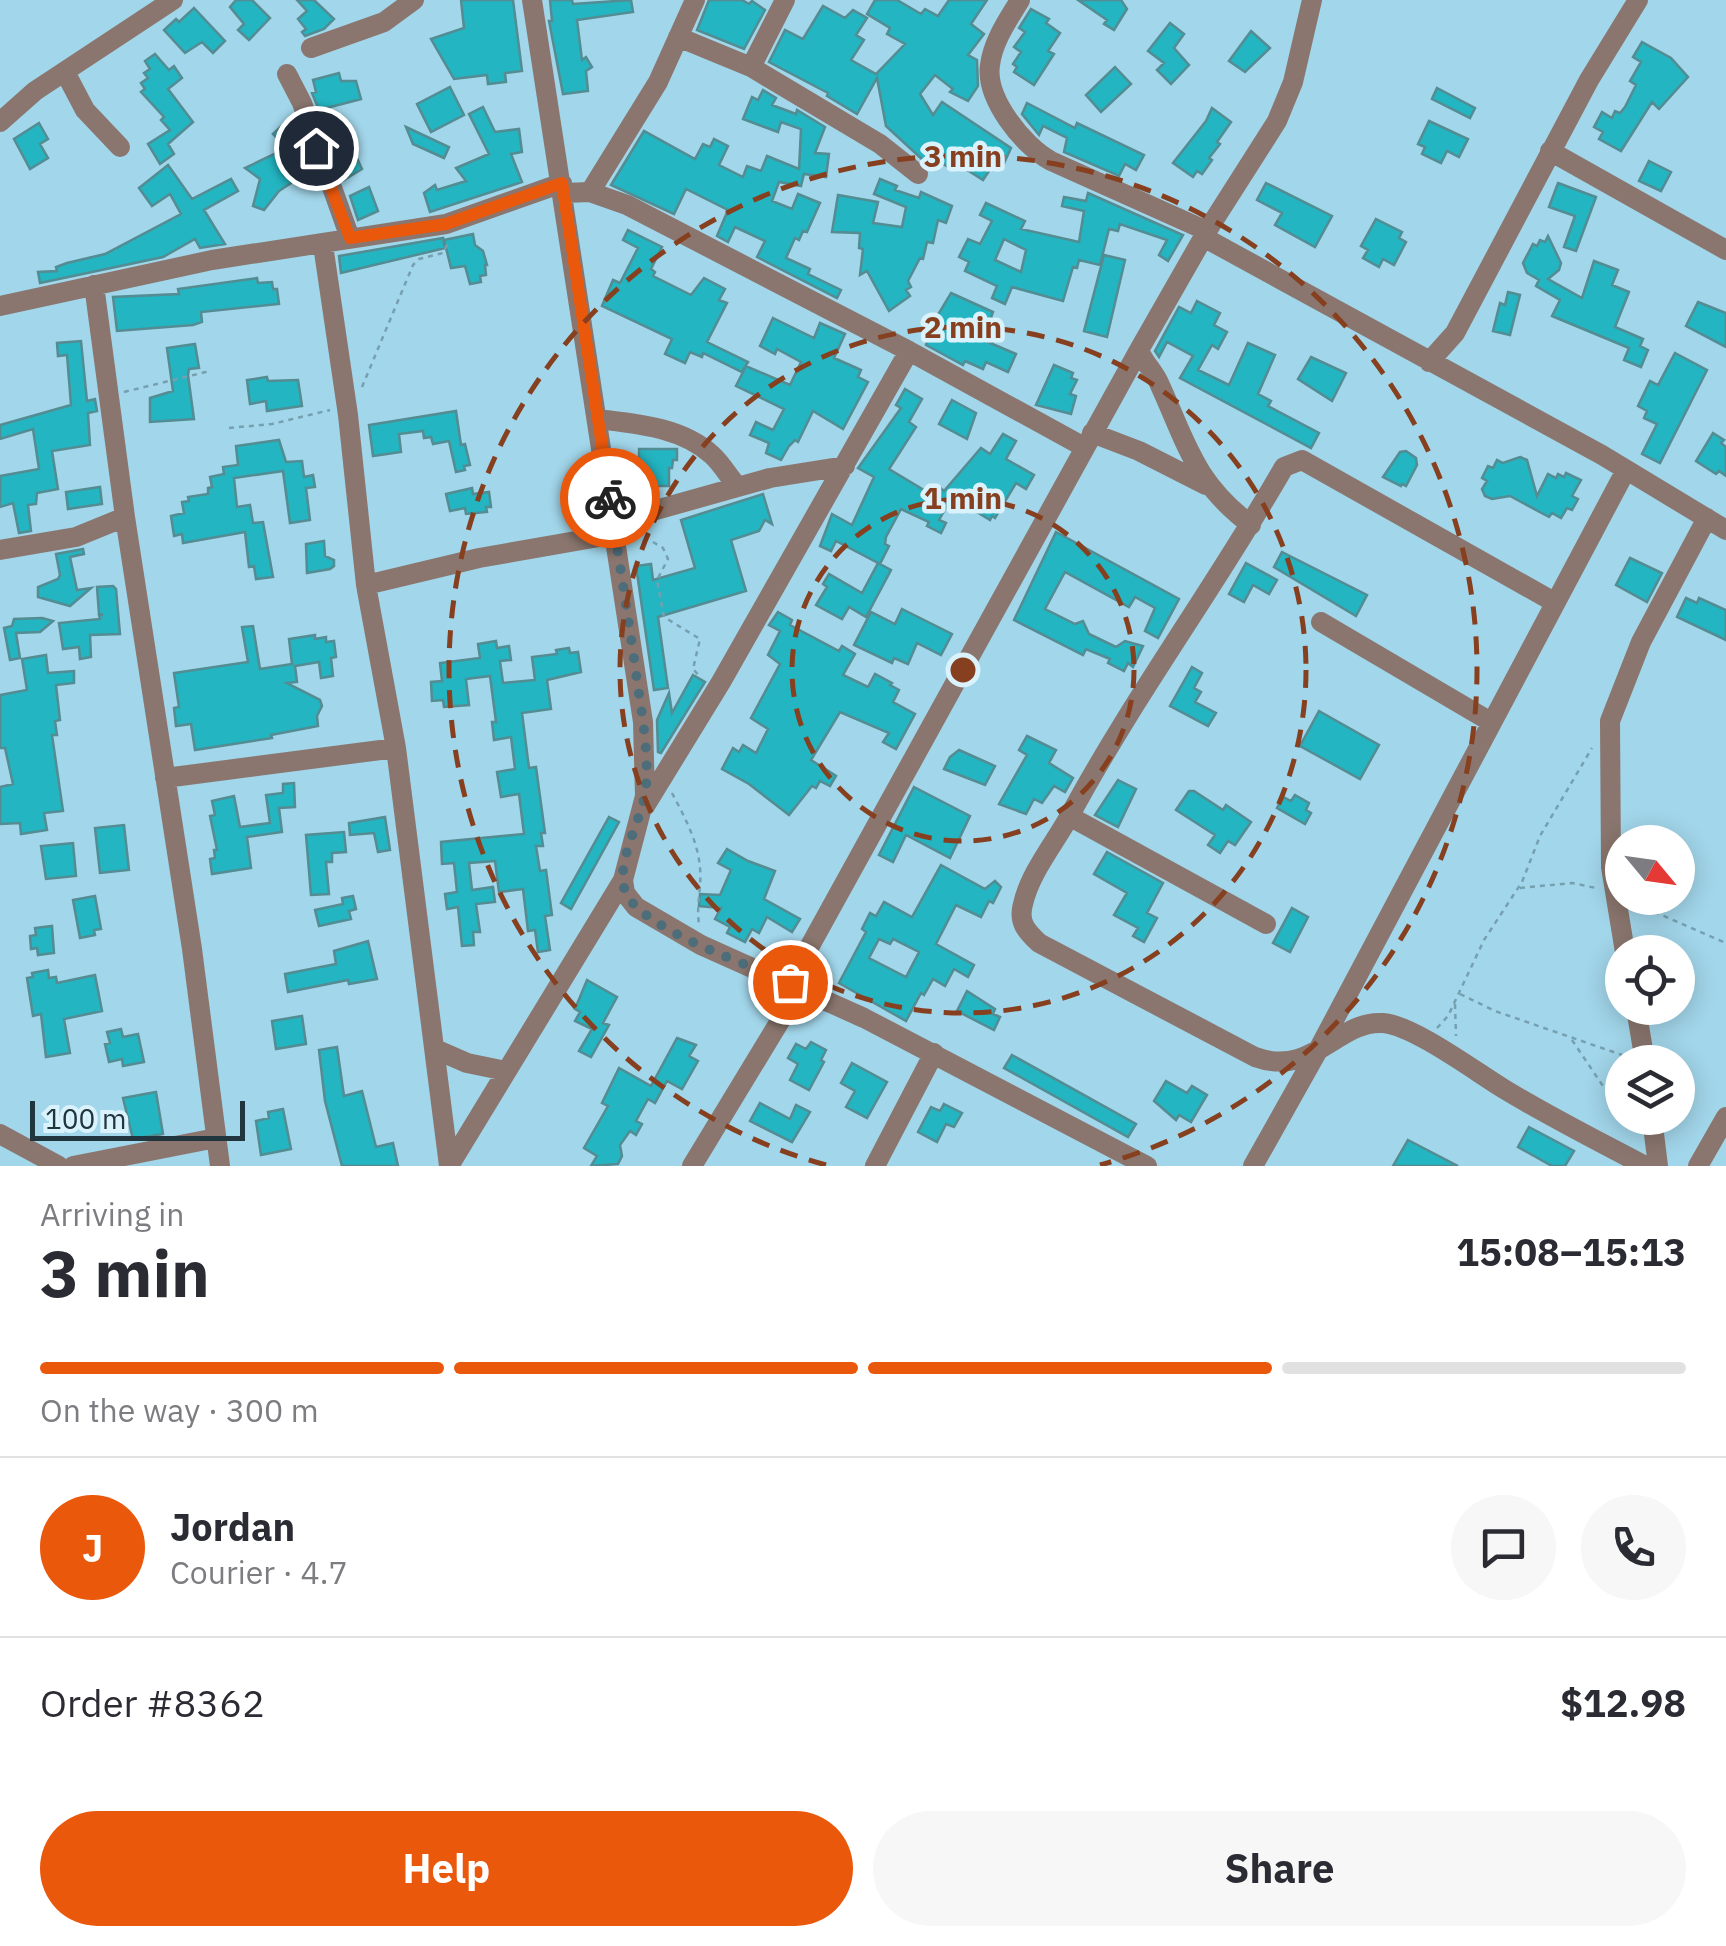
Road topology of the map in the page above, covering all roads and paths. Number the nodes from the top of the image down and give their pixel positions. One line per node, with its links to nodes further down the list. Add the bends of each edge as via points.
1 (173, 0): 12 (street)
2 (414, 0): 10 (street, via 384,22)
3 (532, 0): 18 (street)
4 (696, 0): 9 (street)
5 (785, 0): 11 (street)
6 (1020, 0): 21 (street, via 990,62 989,81 1013,129 1036,153)
7 (1638, 0): 16 (street)
8 (1308, 2): 21 (street, via 1288,99)
9 (678, 37): 11 (street); 19 (street)
10 (311, 48)
11 (751, 67): 17 (street)
12 (64, 72): 14 (street); 15 (street, via 85,110)
13 (287, 74): 22 (street)
14 (0, 122)
15 (120, 148)
16 (1550, 151): 24 (street); 29 (street)
17 (918, 174)
18 (563, 188): 19 (street); 20 (street); 33 (street)
19 (590, 192): 27 (street)
20 (446, 224): 22 (street); 32 (path, via 447,247 413,265)
21 (1206, 234): 28 (street); 29 (street)
22 (350, 238): 23 (street)
23 (323, 245): 25 (street); 32 (street)
24 (1726, 250)
25 (94, 285): 26 (street); 31 (street)
26 (0, 306)
27 (909, 350): 35 (street); 36 (street)
28 (1139, 350): 35 (street); 38 (street)
29 (1439, 367): 37 (street)
30 (210, 371): 31 (path)
31 (109, 400): 40 (street)
32 (347, 411): 34 (path); 47 (street)
33 (597, 419): 39 (street, via 690,440); 43 (street)
34 (229, 428)
35 (1088, 440): 38 (street, via 1138,451); 62 (street)
36 (845, 466): 39 (street); 50 (street)
37 (1626, 470): 41 (street); 48 (street)
38 (1206, 485): 42 (street)
39 (738, 487): 43 (street)
40 (125, 517): 46 (street, via 76,537); 54 (street)
41 (1707, 518): 44 (street); 52 (street, via 1641,642)
42 (1251, 525): 48 (street, via 1284,467 1302,460); 57 (street)
43 (615, 528): 47 (street); 56 (street, via 643,722)
44 (1726, 530)
45 (653, 542): 50 (path, via 668,558 657,580 664,616 700,639 697,676)
46 (0, 550)
47 (366, 585): 53 (street)
48 (1554, 602): 51 (street)
49 (1320, 622): 51 (street)
50 (721, 682): 55 (street)
51 (1491, 722): 69 (street)
52 (1610, 722): 60 (street, via 1611,867); 63 (path, via 1540,836)
53 (396, 748): 54 (street); 67 (street)
54 (165, 778): 77 (street)
55 (664, 778): 56 (street); 61 (path, via 697,851)
56 (642, 812): 58 (street)
57 (1069, 816): 59 (street); 69 (street, via 1026,893 1022,918 1029,934 1255,1058 1293,1062)
58 (622, 880): 61 (street, via 636,907); 72 (street)
59 (1266, 924)
60 (1622, 935)
61 (701, 945): 62 (street)
62 (795, 985): 70 (street); 81 (street)
63 (1459, 994): 64 (path); 66 (path)
64 (1456, 1002): 65 (path); 71 (path)
65 (1424, 1040): 69 (street, via 1398,1026 1372,1024); 71 (street)
66 (1572, 1040): 68 (path); 73 (path)
67 (435, 1049): 72 (street); 72 (street, via 448,1166)
68 (1605, 1050)
69 (1317, 1052): 84 (street)
70 (934, 1053): 82 (street); 83 (street)
71 (1460, 1062): 85 (street)
72 (506, 1070)
73 (1605, 1088)
74 (1726, 1117): 87 (street)
75 (0, 1134): 78 (street)
76 (1654, 1135): 86 (street)
77 (216, 1138): 79 (street); 80 (street)
78 (59, 1166)
79 (73, 1166)
80 (220, 1166)
81 (692, 1166)
82 (875, 1166)
83 (1147, 1166)
84 (1252, 1166)
85 (1646, 1166)
86 (1658, 1166)
87 (1698, 1166)

